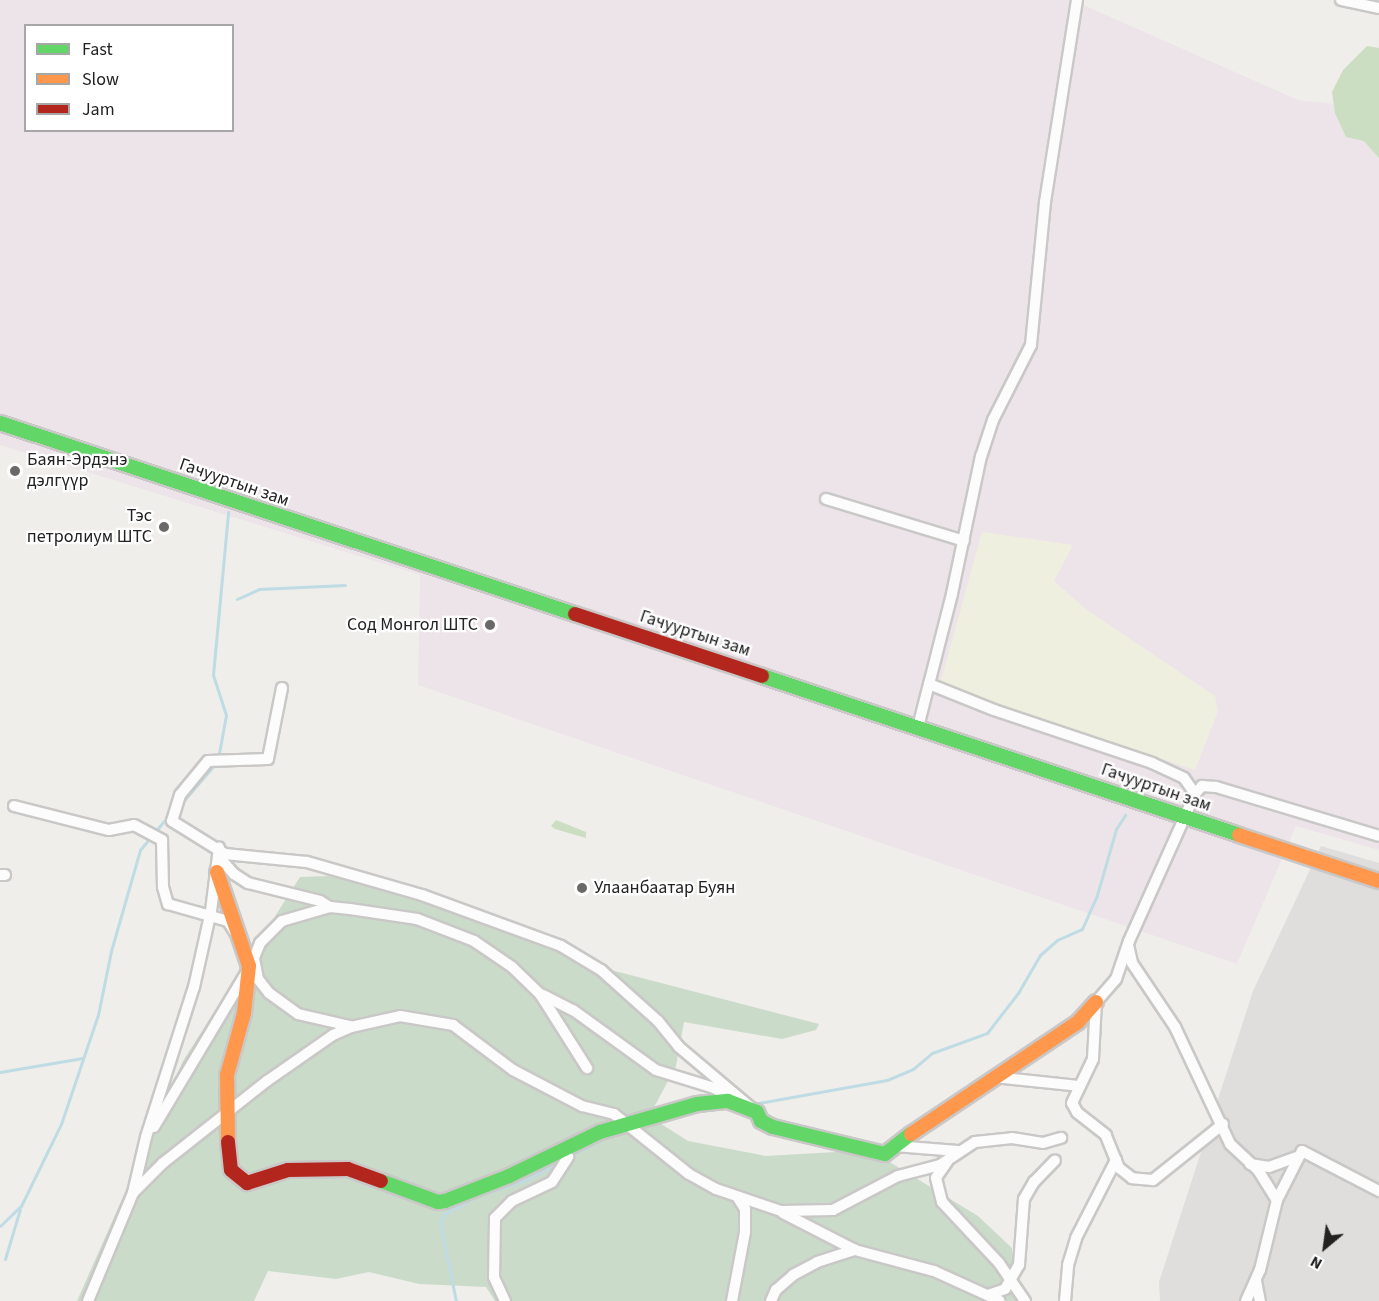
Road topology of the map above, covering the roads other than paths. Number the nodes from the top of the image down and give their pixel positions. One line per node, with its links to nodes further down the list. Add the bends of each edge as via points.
1 (1077, 0): 6 (street, via 1045,202 1031,345 993,420 981,456)
2 (1341, 0): 3 (street)
3 (1379, 8)
4 (0, 423): 9 (main road, Гачууртын зам, via 319,532)
5 (826, 499): 6 (street)
6 (964, 541): 7 (street)
7 (929, 684): 9 (street); 10 (street, via 1152,763 1184,778)
8 (282, 688): 14 (street, via 268,759 208,761 180,795 172,821)
9 (918, 727): 12 (main road, Гачууртын зам)
10 (1195, 794): 12 (street); 13 (street, via 1202,786 1216,787)
11 (14, 806): 18 (street, via 109,830 134,825 162,840 163,887 168,904)
12 (1185, 817): 16 (main road, Гачууртын зам); 19 (street)
13 (1379, 836)
14 (219, 848): 15 (street); 17 (street, via 220,858 248,883); 28 (street, via 244,859 275,856 298,860 391,886 561,946 601,970 658,1022 679,1047)
15 (217, 872): 18 (street); 20 (main road)
16 (1379, 881)
17 (330, 907): 22 (street, via 417,919 474,941 512,967); 24 (street, via 282,921 260,943 255,968 269,993 287,1008 319,1022)
18 (210, 916): 20 (street, via 228,921); 32 (street, via 184,1023)
19 (1128, 940): 23 (street, via 1116,979); 31 (street, via 1132,963 1175,1027)
20 (246, 947): 21 (main road)
21 (249, 966): 29 (main road, via 244,1013 227,1075); 32 (street, via 184,1081)
22 (540, 994): 25 (street); 28 (street, via 573,1010 656,1070 714,1088)
23 (1096, 1002): 26 (main road, via 1078,1022); 27 (street, via 1093,1059)
24 (351, 1026): 29 (street, via 267,1080); 30 (street, via 400,1016 453,1024 513,1070 582,1106 614,1114)
25 (587, 1068)
26 (994, 1077): 27 (street); 34 (main road)
27 (1079, 1086): 40 (street, via 1072,1103 1106,1135)
28 (753, 1109): 30 (main road, via 716,1101); 34 (main road, via 761,1121 793,1133 885,1154)
29 (225, 1116): 30 (main road, via 230,1164 242,1182 288,1170 348,1168 438,1202 509,1176 600,1132); 43 (street, via 163,1163)
30 (630, 1124): 44 (street, via 689,1174)
31 (1222, 1124): 40 (street, via 1153,1180 1132,1178 1119,1168); 41 (street, via 1230,1144)
32 (146, 1137): 43 (street)
33 (1061, 1138): 35 (street, via 1043,1143 994,1139)
34 (896, 1146): 35 (street)
35 (958, 1151): 38 (street)
36 (568, 1157): 52 (street, via 552,1182 512,1201 495,1218 494,1277)
37 (1296, 1157): 41 (street, via 1269,1167); 42 (street, via 1302,1151); 45 (street)
38 (948, 1160): 46 (street, via 929,1170 898,1176 854,1203 833,1210); 49 (street, via 936,1178 942,1202)
39 (1055, 1160): 49 (street, via 1024,1199 1022,1254)
40 (1116, 1160): 57 (street, via 1076,1238 1068,1265)
41 (1250, 1164): 45 (street, via 1270,1185)
42 (1379, 1191)
43 (133, 1193): 51 (street)
44 (738, 1198): 46 (street); 53 (street, via 745,1209 745,1232)
45 (1277, 1200): 48 (street)
46 (762, 1207): 47 (street, via 805,1222)
47 (855, 1250): 50 (street, via 934,1271); 54 (street, via 793,1275 776,1290)
48 (1260, 1270): 58 (street); 59 (street, via 1256,1281)
49 (1012, 1279): 50 (street, via 1005,1288); 56 (street)
50 (988, 1295): 55 (street)
51 (88, 1301)
52 (505, 1301)
53 (732, 1301)
54 (771, 1301)
55 (1000, 1301)
56 (1025, 1301)
57 (1065, 1301)
58 (1246, 1301)
59 (1260, 1301)

